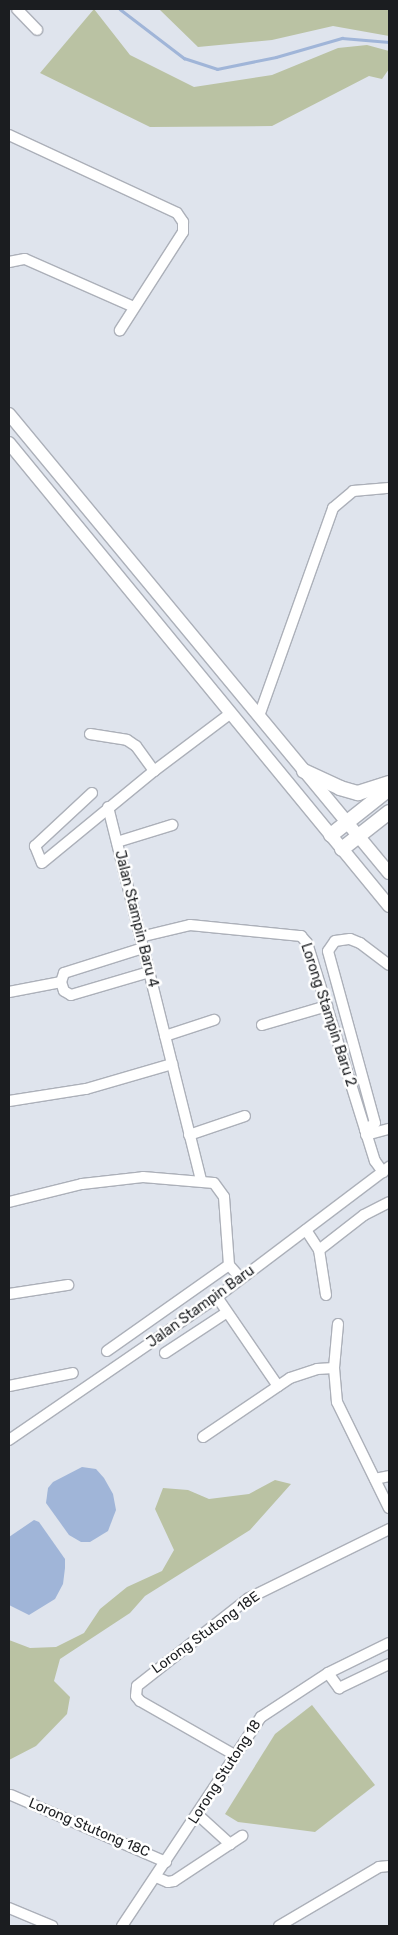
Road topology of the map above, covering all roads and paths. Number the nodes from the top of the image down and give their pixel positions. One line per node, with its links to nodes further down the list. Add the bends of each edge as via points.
1 (17, 9): 2 (street)
2 (37, 30)
3 (9, 135): 5 (street, via 180,217 183,232)
4 (9, 262): 5 (street, via 25,259)
5 (134, 307): 6 (street)
6 (120, 330)
7 (9, 414): 11 (main road)
8 (9, 443): 10 (main road)
9 (389, 488): 11 (street, via 353,491 341,498 330,512)
10 (231, 713): 13 (street); 22 (main road)
11 (259, 716): 14 (main road)
12 (90, 734): 13 (street, via 127,740 136,746)
13 (154, 770): 18 (street)
14 (304, 771): 15 (highway, via 358,793); 20 (main road)
15 (389, 783)
16 (389, 789): 20 (highway)
17 (92, 793): 18 (street, via 35,846 34,852 42,864)
18 (108, 807): 24 (street, Jalan Stampin Baru 4)
19 (389, 812): 23 (highway)
20 (348, 823): 22 (highway); 23 (main road)
21 (172, 825): 24 (street)
22 (330, 835): 25 (main road)
23 (358, 836): 25 (highway); 26 (main road)
24 (116, 842): 28 (street, Jalan Stampin Baru 4)
25 (342, 849): 27 (main road)
26 (389, 873)
27 (389, 906)
28 (140, 937): 29 (street, Jalan Stampin Baru 4); 34 (street, Lorong Stampin Baru 2, via 190,925 302,936 308,943)
29 (143, 948): 31 (street, Jalan Stampin Baru 4); 32 (street, via 64,973)
30 (389, 965): 42 (street, via 350,939 335,941 328,951 375,1122)
31 (149, 972): 32 (street, via 71,995 64,991); 37 (street, Jalan Stampin Baru 4)
32 (61, 982): 33 (street)
33 (9, 992)
34 (327, 1006): 36 (street); 42 (street, Lorong Stampin Baru 2)
35 (214, 1020): 37 (street)
36 (262, 1025)
37 (165, 1036): 38 (street, Jalan Stampin Baru 4)
38 (172, 1064): 39 (street, via 86,1089); 43 (street, Jalan Stampin Baru 4)
39 (9, 1101)
40 (245, 1116): 43 (street)
41 (389, 1129): 42 (street)
42 (366, 1132): 44 (street, Lorong Stampin Baru 2, via 375,1161)
43 (189, 1135): 45 (street, Jalan Stampin Baru 4)
44 (386, 1169): 48 (street, Jalan Stampin Baru)
45 (201, 1181): 46 (street, via 143,1177 82,1184); 50 (street, via 218,1186 224,1197)
46 (9, 1202)
47 (389, 1202): 49 (street, via 364,1216)
48 (306, 1230): 49 (street); 51 (street, Jalan Stampin Baru)
49 (319, 1250): 54 (street)
50 (229, 1265): 51 (street); 58 (street)
51 (241, 1278): 55 (street, Jalan Stampin Baru)
52 (68, 1285): 53 (street)
53 (9, 1294)
54 (326, 1295)
55 (217, 1297): 56 (street); 65 (street, Jalan Stampin Baru)
56 (226, 1313): 59 (street); 63 (street)
57 (338, 1324): 60 (street)
58 (107, 1351)
59 (165, 1353)
60 (334, 1368): 63 (street, via 302,1373); 67 (street, via 337,1402)
61 (73, 1373): 62 (street)
62 (9, 1386)
63 (278, 1386): 64 (street)
64 (203, 1438)
65 (9, 1440)
66 (389, 1476): 67 (street)
67 (375, 1479): 68 (street)
68 (389, 1508)
69 (389, 1529): 73 (street, Lorong Stutong 18E, via 249,1598 136,1686 136,1696 140,1701)
70 (389, 1644): 72 (street, Lorong Stutong 18)
71 (389, 1664): 72 (street, via 339,1688)
72 (328, 1673): 73 (street, Lorong Stutong 18, via 261,1717)
73 (233, 1754): 75 (street, Lorong Stutong 18)
74 (12, 1795): 78 (street, Lorong Stutong 18C)
75 (197, 1814): 77 (street); 78 (street, Lorong Stutong 18)
76 (242, 1836): 77 (street)
77 (230, 1844): 80 (street, via 174,1881)
78 (166, 1862): 80 (street, Lorong Stutong 18)
79 (389, 1866): 84 (street, via 379,1867)
80 (156, 1877): 83 (street, Lorong Stutong 18)
81 (9, 1908): 82 (street)
82 (52, 1926)
83 (122, 1926)
84 (279, 1926)

